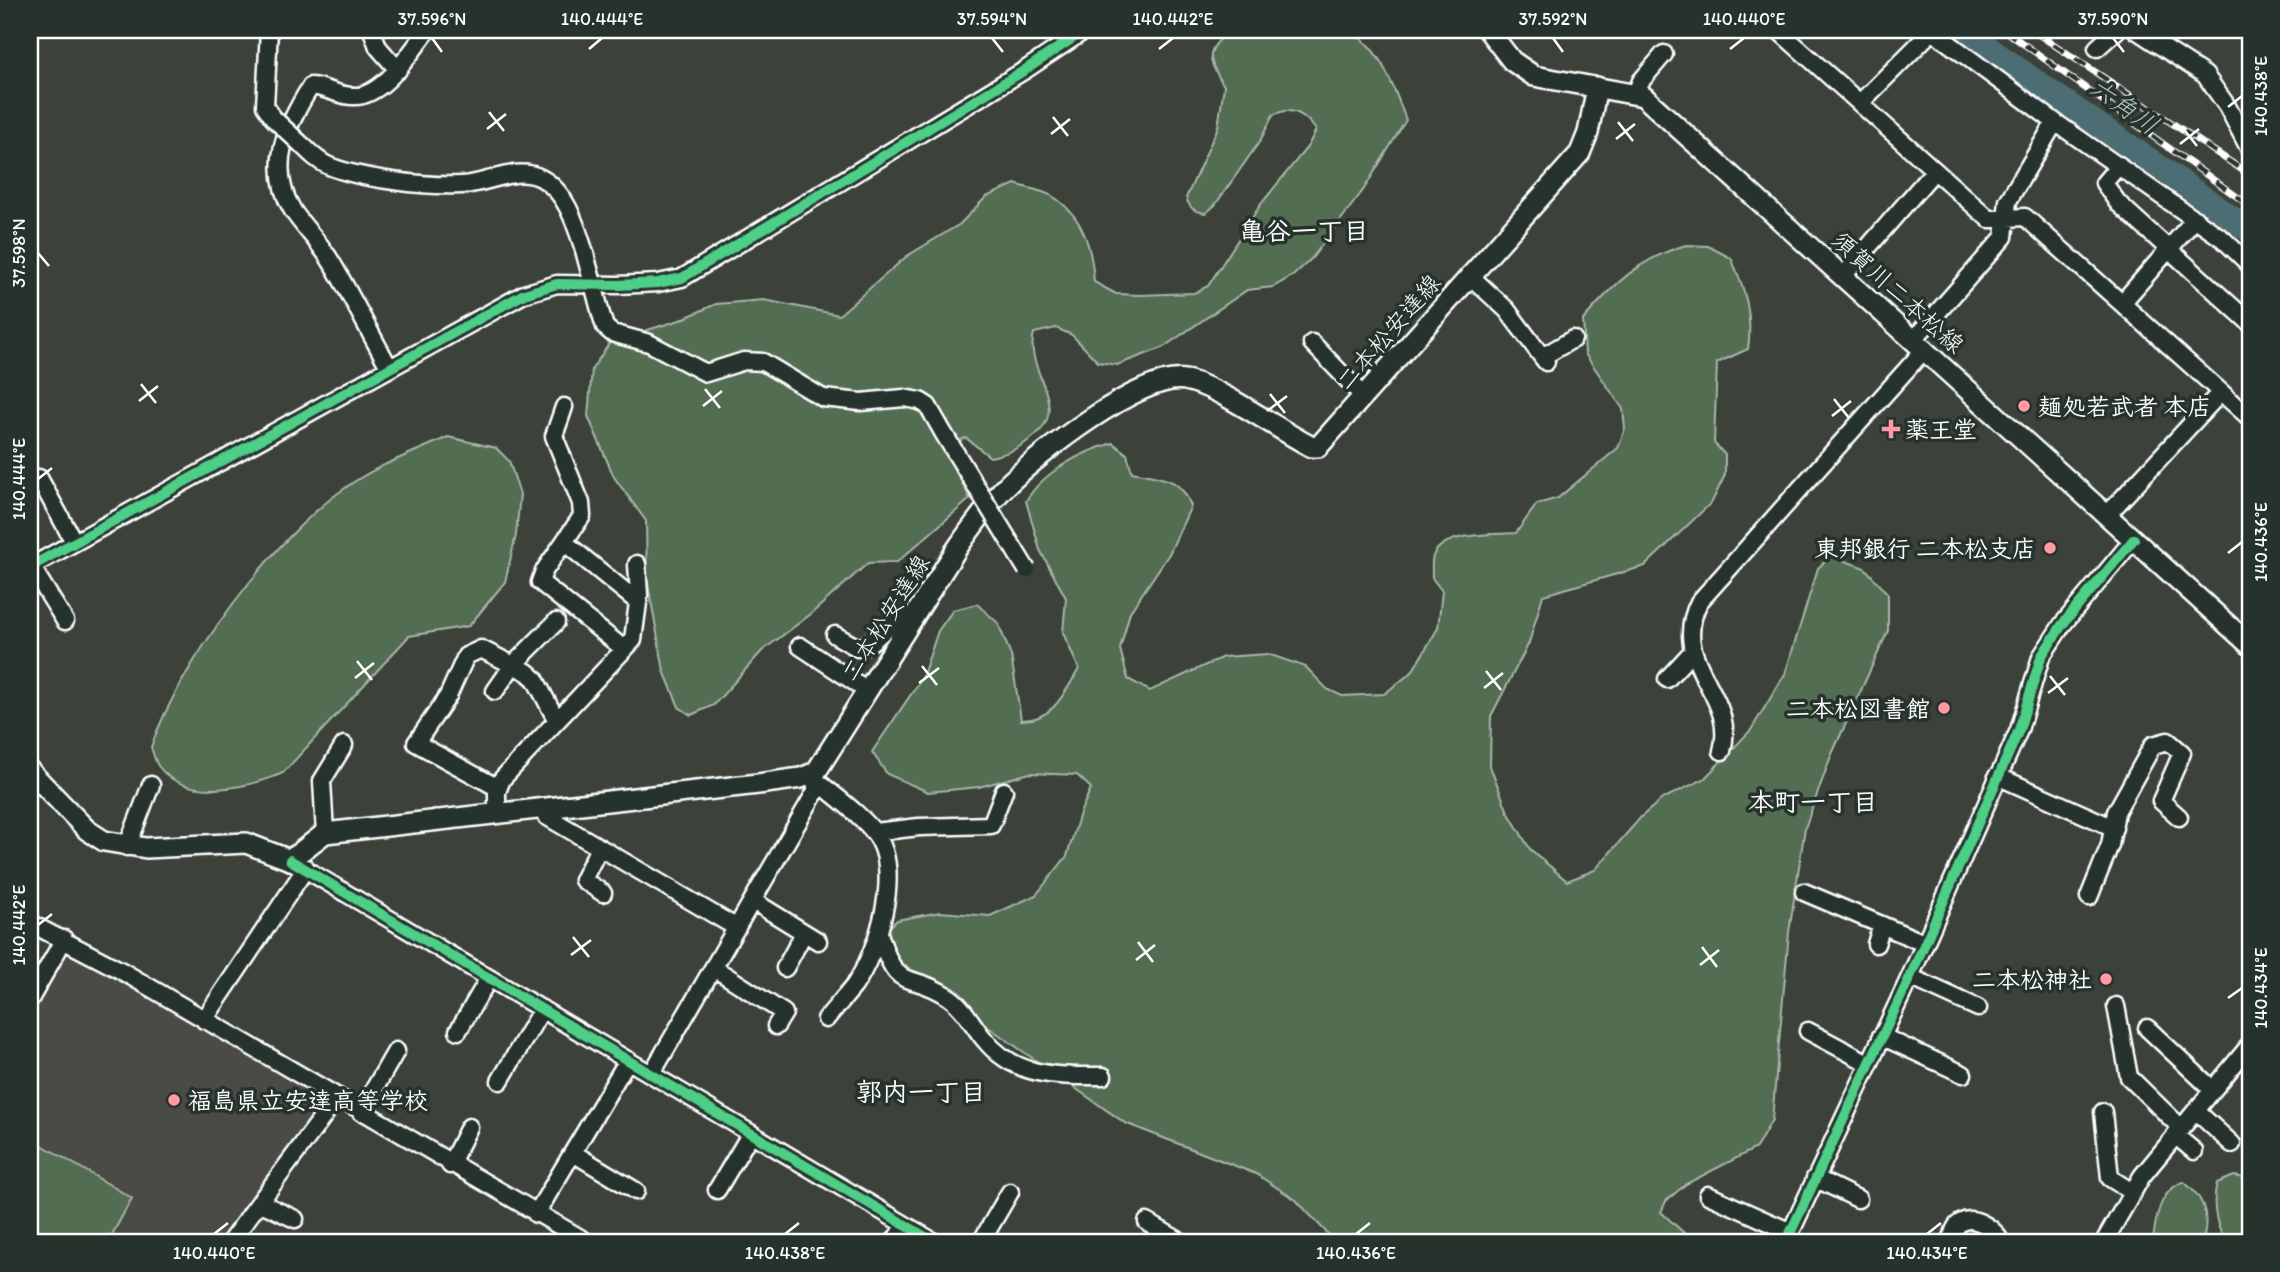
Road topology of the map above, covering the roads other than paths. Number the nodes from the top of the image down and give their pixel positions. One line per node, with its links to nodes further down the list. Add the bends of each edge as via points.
1 (269, 30): 43 (street, bridge, via 265,106 329,166 408,183 462,185 515,174 531,174 549,183 570,212 605,327 612,333 649,343 706,373 744,361 762,362 823,398 861,402 905,398 928,406)
2 (372, 30): 12 (street, via 378,47)
3 (428, 30): 12 (street)
4 (1085, 30): 31 (street, via 682,278 618,285 557,284 524,294)
5 (1488, 30): 13 (main road, 須賀川二本松線, via 1525,72)
6 (1778, 30): 15 (street)
7 (1931, 30): 15 (street); 16 (street)
8 (2117, 30): 10 (street)
9 (2136, 30): 17 (street, via 2205,75)
10 (2097, 48)
11 (1664, 54): 14 (street)
12 (398, 70): 31 (street, via 370,92 355,97 311,86 289,121 281,158 281,178 293,211 331,261)
13 (1597, 87): 14 (main road, 須賀川二本松線); 24 (main road, 二本松安達線, via 1580,153)
14 (1636, 93): 25 (main road, 須賀川二本松線)
15 (1860, 103): 19 (street)
16 (2055, 122): 18 (street); 20 (street, via 2008,201)
17 (2250, 150)
18 (2119, 165): 21 (street); 22 (street, via 2104,183 2118,203)
19 (1934, 171): 20 (street, via 1989,219); 25 (street)
20 (2007, 218): 26 (street, via 2025,217); 30 (street, via 2004,237)
21 (2195, 219): 22 (street); 23 (street)
22 (2169, 249): 26 (street); 27 (street)
23 (2250, 265)
24 (1469, 275): 28 (street, via 1507,310 1544,359); 33 (main road, 二本松安達線)
25 (1843, 276): 30 (main road, 須賀川二本松線)
26 (2122, 303): 32 (street)
27 (2250, 323)
28 (1573, 339)
29 (1312, 343): 33 (street)
30 (1919, 344): 37 (main road, 須賀川二本松線); 52 (street, via 1699,602 1689,634)
31 (389, 367): 39 (street)
32 (2221, 392): 35 (street); 37 (street)
33 (1364, 397): 45 (main road, 二本松安達線, via 1323,443 1311,447 1192,381 1169,379 1146,386 1081,427 1005,487 956,550)
34 (564, 407): 40 (street, via 551,451 582,509)
35 (2250, 418)
36 (39, 478): 39 (street)
37 (2107, 515): 38 (main road, 須賀川二本松線)
38 (2134, 540): 49 (main road, 須賀川二本松線); 61 (street, via 2041,657 2019,730)
39 (74, 542): 42 (street)
40 (564, 542): 44 (street); 51 (street, via 540,582)
41 (637, 564): 44 (street)
42 (31, 566): 46 (street)
43 (1027, 570)
44 (638, 602): 51 (street, via 637,631)
45 (913, 619): 48 (street, via 886,626 862,647); 56 (main road, 二本松安達線)
46 (65, 621)
47 (556, 622): 53 (street)
48 (835, 635)
49 (2250, 645)
50 (800, 646): 56 (street)
51 (624, 649): 57 (street)
52 (1692, 652): 54 (street); 59 (street, via 1721,711 1725,727)
53 (513, 665): 55 (street); 57 (street, via 535,679); 64 (street, via 481,649 466,656 448,696 416,741)
54 (1667, 679)
55 (495, 691)
56 (869, 691): 62 (main road, 二本松安達線)
57 (556, 719): 64 (street)
58 (344, 745): 71 (street, via 322,781)
59 (1722, 751)
60 (30, 771): 72 (main road, via 87,830 104,841)
61 (1997, 776): 69 (street); 84 (street)
62 (817, 777): 66 (main road); 70 (street); 78 (street, via 816,791)
63 (151, 785): 72 (street)
64 (498, 788): 67 (street)
65 (1004, 790): 70 (street, via 991,825)
66 (541, 809): 67 (main road); 73 (street)
67 (497, 813): 71 (main road)
68 (2179, 817): 69 (street, via 2161,801 2182,753 2168,741 2160,742 2153,745 2116,812)
69 (2114, 828): 77 (street)
70 (874, 832): 82 (street, via 887,863)
71 (325, 833): 74 (main road)
72 (127, 846): 74 (main road, via 246,844)
73 (599, 848): 76 (street, via 583,880); 81 (street)
74 (298, 864): 89 (street); 95 (street)
75 (1804, 892): 80 (street)
76 (603, 893)
77 (2089, 897)
78 (753, 901): 81 (street); 87 (street, via 811,937)
79 (30, 923): 83 (street)
80 (1882, 925): 84 (street); 85 (street)
81 (737, 928): 86 (street)
82 (879, 933): 94 (street, via 855,984); 107 (street, via 895,972 951,998 986,1042 1015,1064 1049,1076)
83 (64, 939): 90 (street); 95 (street)
84 (1924, 943): 88 (street)
85 (1876, 944)
86 (714, 968): 96 (street, via 784,1013); 105 (street)
87 (785, 968)
88 (1910, 976): 93 (street); 100 (street)
89 (489, 978): 92 (street); 98 (street)
90 (30, 999)
91 (2116, 1006): 115 (street, via 2129,1077)
92 (542, 1009): 103 (street); 108 (street)
93 (1978, 1009)
94 (826, 1019)
95 (204, 1020): 110 (street)
96 (776, 1026)
97 (2147, 1028): 109 (street)
98 (458, 1031)
99 (1808, 1031): 104 (street)
100 (1881, 1035): 104 (street); 106 (street)
101 (2250, 1045): 109 (street)
102 (396, 1051): 112 (street)
103 (628, 1060): 105 (street); 119 (street)
104 (1868, 1063): 121 (street)
105 (652, 1073): 116 (street)
106 (1964, 1074)
107 (1103, 1076)
108 (500, 1081)
109 (2213, 1090): 111 (street)
110 (337, 1098): 112 (street); 128 (street)
111 (2196, 1111): 115 (street); 117 (street)
112 (361, 1112): 120 (street)
113 (2103, 1112): 125 (street, via 2110,1178)
114 (469, 1127): 120 (street)
115 (2178, 1131): 118 (street); 125 (street)
116 (751, 1133): 122 (street); 132 (street)
117 (2232, 1144)
118 (2194, 1151)
119 (573, 1153): 123 (street); 129 (street)
120 (450, 1165): 129 (street)
121 (1815, 1178): 127 (street); 133 (street)
122 (717, 1190)
123 (636, 1191)
124 (1010, 1192): 138 (street)
125 (2132, 1192): 142 (street)
126 (1708, 1195): 133 (street)
127 (1858, 1199)
128 (261, 1203): 130 (street); 134 (street)
129 (536, 1214): 135 (street)
130 (295, 1219)
131 (1147, 1222): 139 (street)
132 (905, 1225): 136 (street); 137 (street)
133 (1788, 1237)
134 (230, 1242)
135 (587, 1242)
136 (894, 1242)
137 (934, 1242)
138 (981, 1242)
139 (1181, 1242)
140 (1951, 1242): 141 (street, via 1960,1222 1969,1221 1987,1226)
141 (2000, 1242)
142 (2104, 1242)

